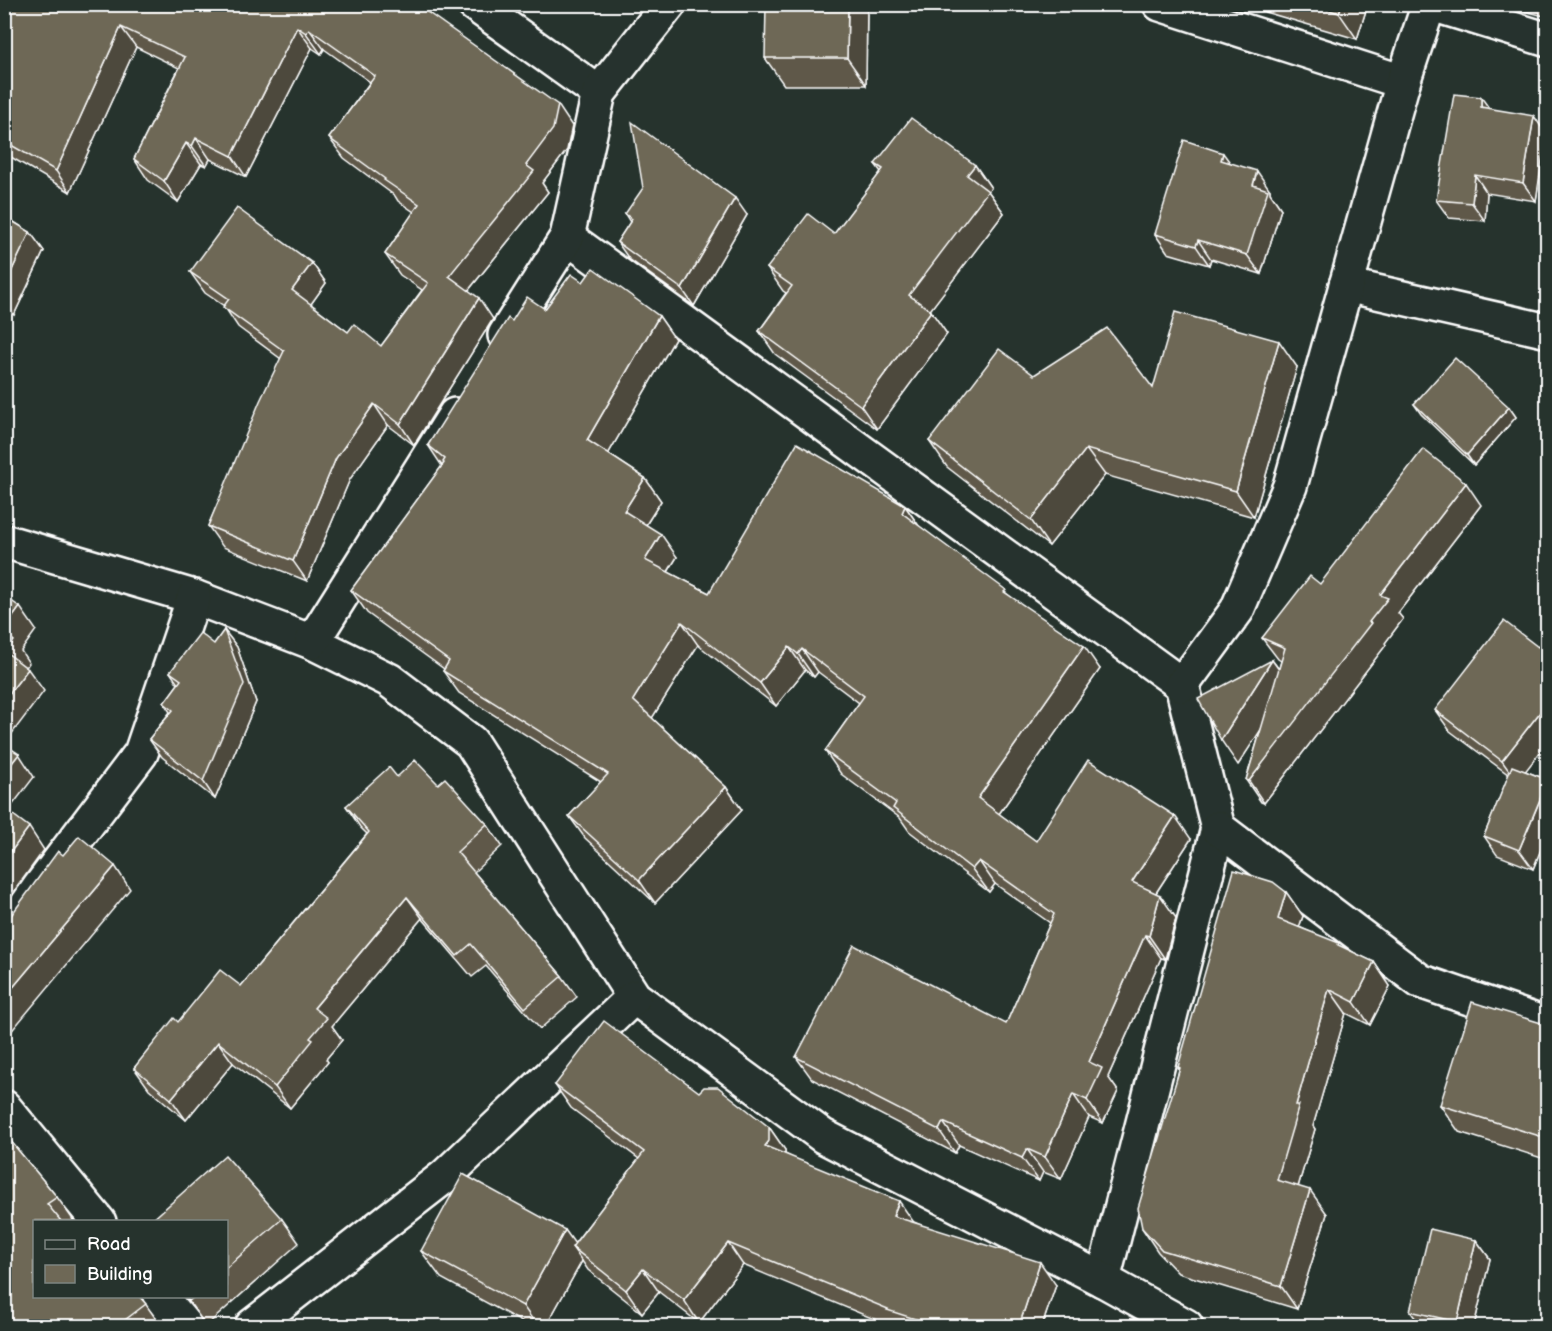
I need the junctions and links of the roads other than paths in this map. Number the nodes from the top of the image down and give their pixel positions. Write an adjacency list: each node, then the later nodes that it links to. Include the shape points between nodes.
1 (474, 4): 7 (street)
2 (669, 4): 7 (street)
3 (1160, 4): 6 (street)
4 (1430, 4): 5 (street); 6 (street)
5 (1548, 40)
6 (1402, 82): 9 (street)
7 (599, 93): 8 (street)
8 (567, 237): 11 (street); 16 (street)
9 (1346, 285): 10 (street); 16 (street, via 1290,486 1237,610)
10 (1548, 331)
11 (490, 359)
12 (471, 389): 15 (street)
13 (4, 541): 14 (street)
14 (194, 597): 15 (street); 18 (street, via 141,753)
15 (312, 642): 19 (street, via 389,680 471,742)
16 (1182, 685): 17 (street)
17 (1218, 828): 20 (street, via 1420,981); 23 (street)
18 (4, 938)
19 (634, 997): 23 (street, via 823,1136); 26 (street, via 445,1176)
20 (1548, 1024)
21 (4, 1107): 22 (street)
22 (98, 1220)
23 (1103, 1280): 27 (street)
24 (162, 1298): 25 (street)
25 (185, 1326)
26 (252, 1326)
27 (1184, 1326)

